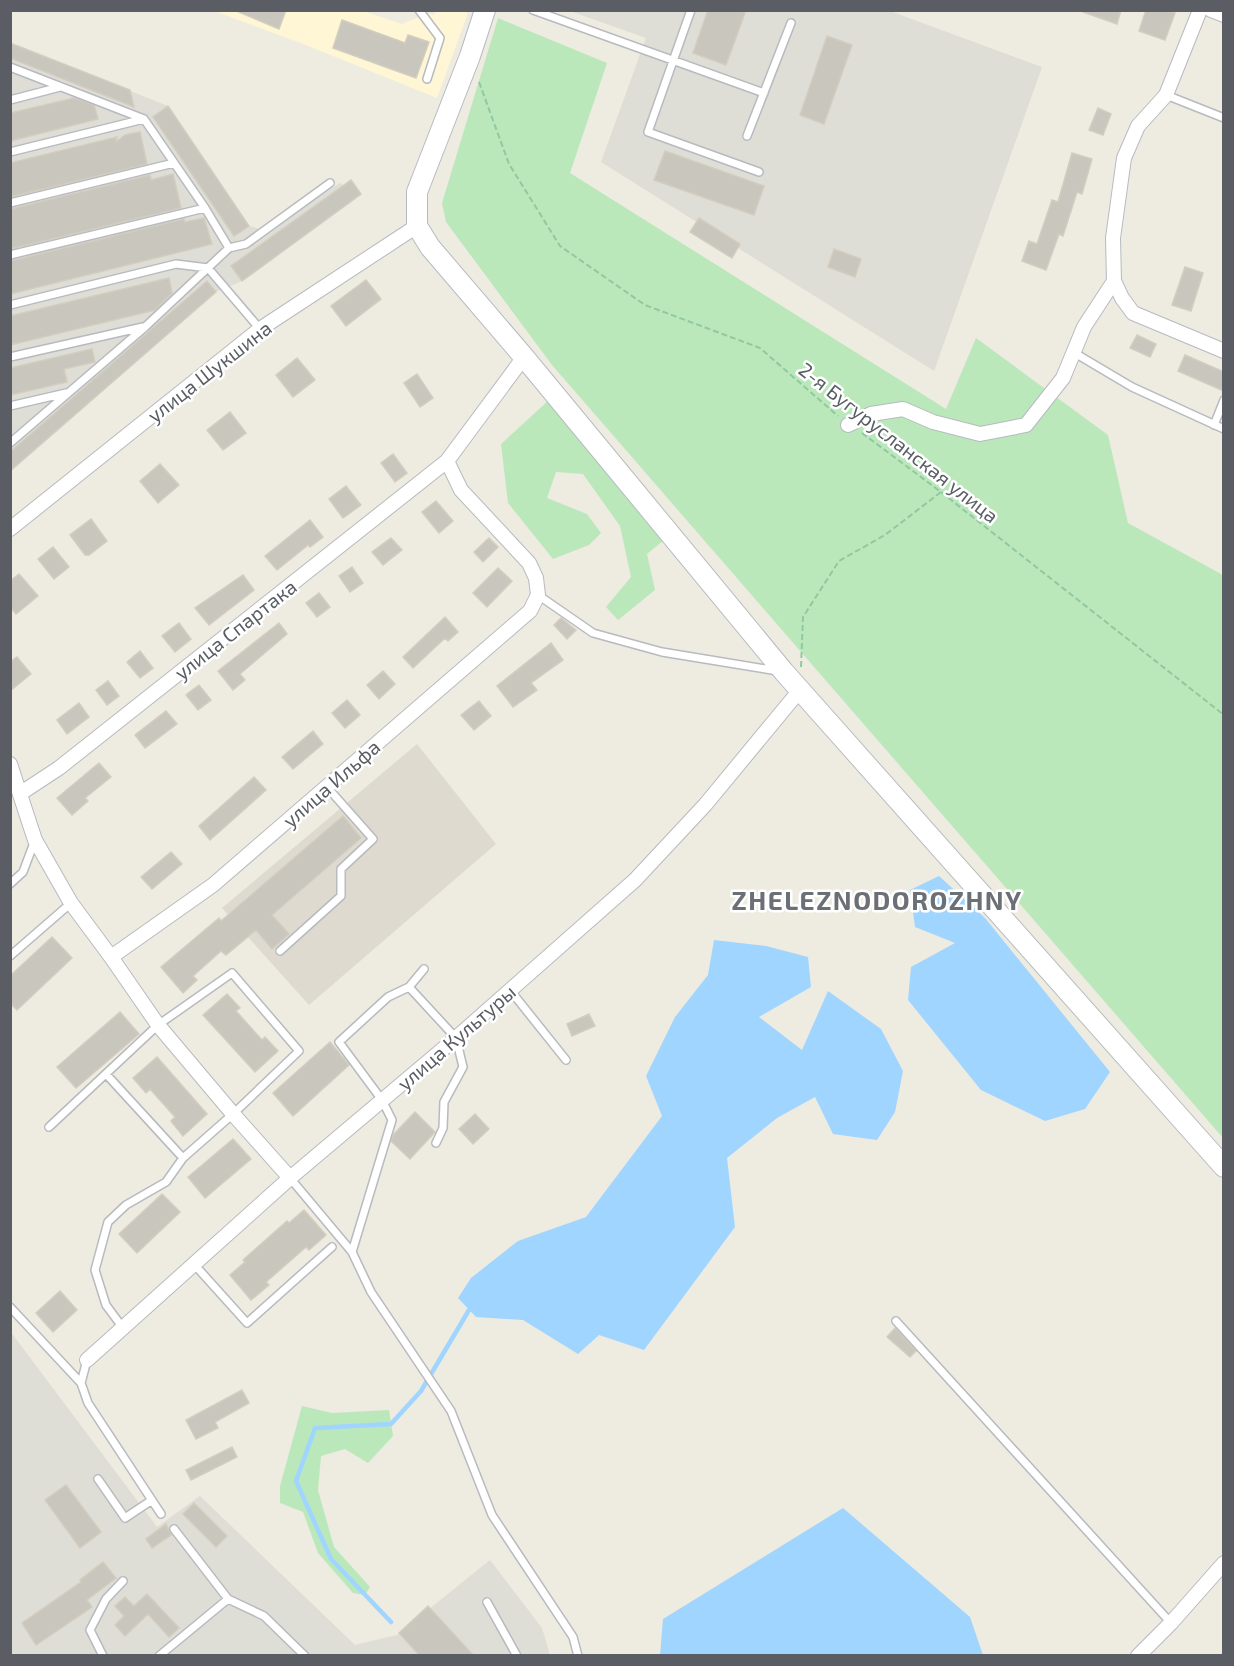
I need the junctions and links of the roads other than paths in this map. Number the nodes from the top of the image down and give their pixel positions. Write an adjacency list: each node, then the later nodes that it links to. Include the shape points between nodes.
1 (419, 10): 11 (lane, via 440,38)
2 (485, 10): 25 (street, via 417,192)
3 (533, 10): 9 (lane)
4 (691, 10): 9 (lane)
5 (1200, 10): 14 (street)
6 (1211, 10): 7 (street)
7 (1224, 15)
8 (791, 22): 13 (lane)
9 (672, 61): 13 (lane); 21 (lane, via 648,132)
10 (10, 67): 12 (lane)
11 (427, 79)
12 (60, 87): 15 (lane); 17 (lane)
13 (764, 93): 18 (lane)
14 (1166, 95): 16 (lane); 29 (street, via 1138,126 1124,158 1113,238)
15 (10, 100)
16 (1224, 118)
17 (144, 119): 19 (lane); 20 (lane)
18 (747, 136)
19 (10, 152)
20 (174, 163): 23 (lane); 24 (lane)
21 (759, 171)
22 (330, 183): 26 (lane, via 246,244)
23 (10, 203)
24 (205, 208): 26 (lane); 27 (lane)
25 (417, 226): 32 (street, улица Шукшина); 36 (street, via 430,247)
26 (229, 248): 28 (lane)
27 (10, 255)
28 (208, 268): 30 (lane, via 176,264); 31 (lane); 32 (lane)
29 (1114, 281): 33 (street, via 1133,313); 34 (street)
30 (10, 305)
31 (145, 327): 35 (lane); 37 (lane)
32 (260, 329): 45 (street, улица Шукшина)
33 (1224, 351)
34 (1073, 352): 40 (street, via 1063,378 1026,425 980,434 933,422 903,409 871,414); 41 (lane, via 1132,387)
35 (10, 357)
36 (524, 357): 44 (street, улица Спартака); 47 (street)
37 (68, 393): 39 (lane); 43 (lane)
38 (1224, 400): 41 (lane)
39 (10, 406)
40 (848, 424)
41 (1214, 424): 42 (lane)
42 (1224, 429)
43 (10, 443)
44 (447, 461): 46 (street, via 461,490 530,563); 51 (street, улица Спартака, via 69,760)
45 (10, 529)
46 (538, 595): 47 (lane, via 593,633 662,652); 50 (street, улица Ильфа, via 519,622)
47 (784, 672): 48 (street)
48 (800, 690): 60 (street, улица Культуры, via 705,805 635,880); 70 (street)
49 (12, 772): 51 (street)
50 (327, 787): 55 (lane, via 373,839 341,869 341,896); 57 (street, улица Ильфа, via 213,885)
51 (21, 793): 52 (street)
52 (35, 840): 53 (lane, via 22,872); 54 (street)
53 (10, 884)
54 (71, 903): 56 (lane); 57 (street)
55 (280, 951)
56 (10, 956)
57 (111, 957): 61 (street)
58 (424, 969): 59 (lane)
59 (409, 987): 62 (lane); 65 (lane, via 388,997 339,1042)
60 (510, 990): 62 (street, улица Культуры); 63 (lane)
61 (158, 1025): 64 (lane); 66 (street); 66 (lane, via 232,973 299,1051)
62 (456, 1038): 65 (street, улица Культуры); 68 (lane, via 463,1067 444,1102 442,1128)
63 (566, 1060)
64 (105, 1074): 67 (lane); 69 (lane)
65 (382, 1100): 71 (street, улица Культуры); 73 (lane, via 392,1120)
66 (233, 1114): 69 (lane); 71 (street)
67 (49, 1127)
68 (436, 1143)
69 (183, 1158): 77 (lane, via 166,1182 126,1205 108,1222 95,1270 106,1305)
70 (1224, 1167)
71 (290, 1178): 73 (lane); 74 (street, улица Культуры)
72 (332, 1247): 74 (lane, via 247,1323)
73 (352, 1252): 93 (lane, via 371,1292 451,1411 492,1515 573,1637)
74 (193, 1263): 77 (street, улица Культуры)
75 (10, 1307): 79 (lane)
76 (896, 1321): 88 (lane)
77 (123, 1328): 78 (street, улица Культуры)
78 (87, 1360): 79 (lane)
79 (81, 1383): 81 (lane, via 88,1403)
80 (98, 1479): 81 (lane, via 125,1518)
81 (152, 1500): 82 (lane)
82 (161, 1514)
83 (174, 1529): 86 (lane)
84 (1224, 1563): 88 (street)
85 (123, 1581): 89 (lane, via 106,1599 90,1630)
86 (228, 1599): 90 (lane); 91 (lane, via 264,1616)
87 (487, 1602): 92 (lane)
88 (1171, 1623): 94 (street)
89 (103, 1656)
90 (159, 1656)
91 (305, 1656)
92 (517, 1656)
93 (578, 1656)
94 (1138, 1656)

